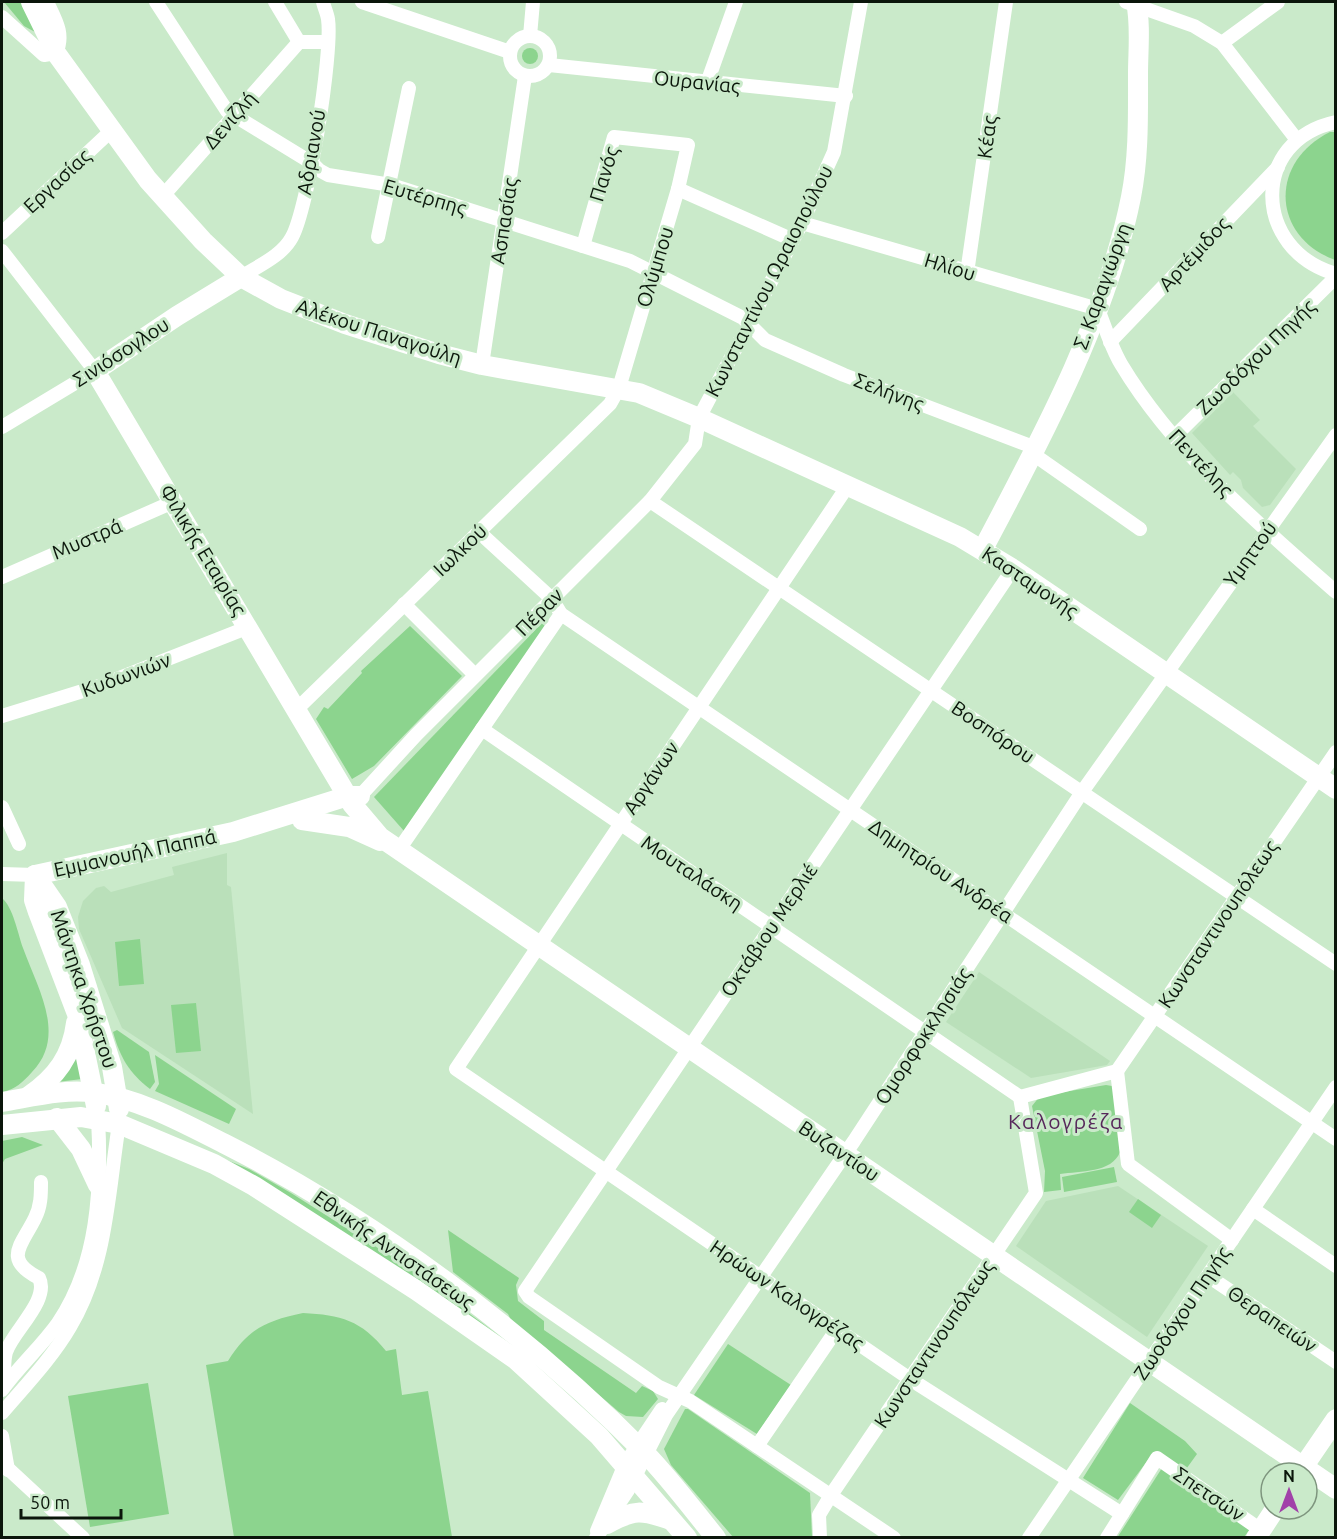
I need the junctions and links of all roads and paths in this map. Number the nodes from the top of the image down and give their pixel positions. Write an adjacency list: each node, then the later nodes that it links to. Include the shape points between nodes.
1 (31, 2): 18 (street, Αλέκου Παναγούλη)
2 (47, 2): 18 (street, via 60,30 60,44)
3 (156, 2): 25 (street, Ευτέρπης, via 222,106)
4 (275, 2): 15 (street)
5 (323, 2): 16 (street, Αδριανού)
6 (362, 2): 19 (street)
7 (533, 2): 14 (street)
8 (736, 2): 22 (street)
9 (861, 2): 24 (street, Κωνσταντίνου Ωραιοπούλου)
10 (1006, 2): 42 (street, Κέας)
11 (1133, 2): 17 (street, via 1194,26); 48 (street, Σ. Καραγιώργη, via 1138,114 1131,195)
12 (1278, 2): 17 (street)
13 (2, 17): 18 (street, via 44,55)
14 (530, 36): 19 (street, via 514,44); 20 (street, via 545,42)
15 (299, 42): 16 (street); 25 (street, Δενιζλή)
16 (328, 42): 30 (street, Αδριανού)
17 (1222, 44): 28 (street)
18 (52, 47): 27 (street, Αλέκου Παναγούλη)
19 (510, 52): 21 (street, via 513,67)
20 (549, 65): 21 (street, via 539,75); 22 (street, Ουρανίας)
21 (525, 76): 35 (street, Ασπασίας)
22 (707, 83): 24 (street, Ουρανίας)
23 (409, 88): 32 (street)
24 (846, 96): 36 (street, Κωνσταντίνου Ωραιοπούλου, via 834,152)
25 (233, 116): 30 (street, Ευτέρπης); 34 (street, Δενιζλή)
26 (1335, 122): 28 (street)
27 (112, 130): 34 (street, Αλέκου Παναγούλη); 37 (street, Εργασίας)
28 (1298, 140): 31 (street, Αρτέμιδος)
29 (688, 145): 33 (street, Ολύμπου); 40 (street, Πανός, via 614,138)
30 (312, 163): 32 (street, Ευτέρπης, via 328,175); 45 (street, Αδριανού, via 291,240)
31 (1278, 167): 44 (street, via 1272,196 1277,226 1301,258); 50 (street, Αρτέμιδος)
32 (391, 185): 35 (street, Ευτέρπης); 38 (street)
33 (678, 189): 39 (street); 43 (street, Ολύμπου)
34 (161, 198): 45 (street, Αλέκου Παναγούλη)
35 (504, 220): 40 (street, Ευτέρπης); 51 (street, Ασπασίας)
36 (802, 223): 39 (street, Κωνσταντίνου Ωραιοπούλου); 42 (street, Ηλίου)
37 (2, 233)
38 (378, 237)
39 (793, 240): 49 (street, Κωνσταντίνου Ωραιοπούλου)
40 (583, 246): 43 (street, Ευτέρπης, via 630,261)
41 (2, 251): 52 (street, Φιλικής Εταιρίας)
42 (967, 273): 48 (street, Ηλίου)
43 (652, 274): 49 (street, Ευτέρπης); 53 (street, Ολύμπου)
44 (1335, 275): 57 (street, Ζωοδόχου Πηγής)
45 (241, 277): 46 (street, Σινιόσογλου); 47 (street, Αλέκου Παναγούλη)
46 (208, 297): 47 (street, via 243,293); 52 (street, Σινιόσογλου)
47 (281, 299): 51 (street, Αλέκου Παναγούλη, via 355,328)
48 (1098, 309): 50 (street, Πεντέλης); 58 (street, Σ. Καραγιώργη)
49 (750, 324): 54 (street, Κωνσταντίνου Ωραιοπούλου); 58 (street, Σελήνης, via 765,340)
50 (1110, 342): 57 (street, Πεντέλης, via 1141,395)
51 (482, 365): 53 (street, Αλέκου Παναγούλη)
52 (95, 371): 55 (street, Σινιόσογλου); 61 (street, Φιλικής Εταιρίας)
53 (619, 387): 54 (street, Αλέκου Παναγούλη); 64 (street, Ιωλκού, via 610,404)
54 (699, 418): 59 (street, Κασταμονής); 60 (street, Πέραν, via 695,444)
55 (2, 427)
56 (1335, 435): 63 (street, Υμηττού)
57 (1175, 436): 63 (street, Πεντέλης)
58 (1034, 451): 62 (street, Σελήνης); 65 (street, Σ. Καραγιώργη)
59 (847, 487): 65 (street, Κασταμονής); 68 (street, Αργάνων)
60 (650, 501): 68 (street, Βοσπόρου); 70 (street, Πέραν)
61 (173, 502): 67 (street, Μυστρά); 73 (street, Φιλικής Εταιρίας)
62 (1140, 529)
63 (1266, 531): 69 (street, Πεντέλης); 74 (street, Υμηττού)
64 (479, 532): 70 (street, Δημητρίου Ανδρέα); 71 (street, Ιωλκού)
65 (983, 549): 66 (street, Κασταμονής)
66 (1013, 569): 74 (street, Κασταμονής); 76 (street, Οκτάβιου Μερλιέ)
67 (2, 577)
68 (779, 588): 76 (street, Βοσπόρου); 77 (street, Αργάνων)
69 (1335, 592)
70 (552, 599): 72 (street, Δημητρίου Ανδρέα); 75 (street, Πέραν)
71 (404, 604): 75 (street); 78 (street, Ιωλκού)
72 (561, 614): 77 (street, Δημητρίου Ανδρέα); 80 (street, Πέραν)
73 (249, 627): 78 (street, Φιλικής Εταιρίας); 79 (street, Κυδωνιών, via 99,686)
74 (1165, 674): 82 (street, Κασταμονής); 84 (street, Ομορφοκκλησιάς)
75 (475, 675): 85 (street, Πέραν)
76 (931, 691): 84 (street, Βοσπόρου); 87 (street, Οκτάβιου Μερλιέ)
77 (699, 708): 87 (street, Δημητρίου Ανδρέα); 90 (street, Αργάνων)
78 (297, 709): 85 (street, Φιλικής Εταιρίας)
79 (2, 716)
80 (482, 729): 90 (street, Μουταλάσκη); 92 (street, Πέραν)
81 (1335, 752): 82 (street, Κωνσταντινουπόλεως)
82 (1317, 777): 83 (street, Κασταμονής); 95 (street, Κωνσταντινουπόλεως)
83 (1335, 789)
84 (1082, 792): 95 (street, Βοσπόρου); 96 (street, Ομορφοκκλησιάς)
85 (353, 799): 88 (street, Εμμανουήλ Παππά, via 340,812); 89 (street, Εμμανουήλ Παππά); 92 (street, Φιλικής Εταιρίας)
86 (2, 807): 91 (street)
87 (849, 810): 96 (street, Δημητρίου Ανδρέα); 97 (street, Οκτάβιου Μερλιέ)
88 (302, 820): 89 (street, Εμμανουήλ Παππά); 92 (street, via 349,827)
89 (268, 823): 94 (street, Εμμανουήλ Παππά)
90 (621, 824): 97 (street, Μουταλάσκη); 98 (street, Αργάνων)
91 (19, 844)
92 (392, 848): 98 (street, Βυζαντίου)
93 (2, 874): 94 (street, Εμμανουήλ Παππά)
94 (35, 875): 100 (street, Μάντηκα Χρήστου, via 34,900); 109 (street, Μάντηκα Χρήστου, via 57,907 80,965)
95 (1237, 898): 99 (street, Βοσπόρου); 101 (street, Κωνσταντινουπόλεως)
96 (1003, 914): 101 (street, Δημητρίου Ανδρέα); 102 (street, Ομορφοκκλησιάς)
97 (771, 927): 102 (street, Μουταλάσκη); 103 (street, Οκτάβιου Μερλιέ)
98 (538, 947): 103 (street, Βυζαντίου); 104 (street, Αργάνων)
99 (1335, 964)
100 (77, 1014): 107 (street, Μάντηκα Χρήστου); 108 (street, via 64,1063 47,1084)
101 (1155, 1017): 105 (street, Κωνσταντινουπόλεως); 114 (street, Δημητρίου Ανδρέα)
102 (925, 1033): 110 (street, Μουταλάσκη); 118 (street, Ομορφοκκλησιάς)
103 (688, 1049): 118 (street, Βυζαντίου); 119 (street, Οκτάβιου Μερλιέ)
104 (456, 1069): 119 (street, Ηρώων Καλογρέζας)
105 (1118, 1071): 110 (street); 123 (street, via 1128,1164)
106 (1335, 1087): 114 (street, Ζωοδόχου Πηγής)
107 (95, 1093): 108 (street, Εθνικής Αντιστάσεως); 109 (street, Εθνικής Αντιστάσεως); 113 (street, Μάντηκα Χρήστου)
108 (26, 1098): 111 (street, Εθνικής Αντιστάσεως)
109 (118, 1098): 115 (street, Μάντηκα Χρήστου); 138 (street, Εθνικής Αντιστάσεως, via 252,1158 360,1224 449,1285 546,1361)
110 (1020, 1098): 124 (street, Κωνσταντινουπόλεως, via 1036,1193)
111 (2, 1102)
112 (57, 1118): 113 (street, Εθνικής Αντιστάσεως); 116 (street, Εθνικής Αντιστάσεως); 121 (street, via 76,1140)
113 (98, 1119): 115 (street, Εθνικής Αντιστάσεως); 121 (street, Μάντηκα Χρήστου)
114 (1311, 1123): 117 (street, Δημητρίου Ανδρέα); 122 (street, Ζωοδόχου Πηγής)
115 (118, 1124): 134 (street, Μάντηκα Χρήστου, via 107,1222 86,1295 55,1350); 142 (street, Εθνικής Αντιστάσεως, via 214,1164 254,1186 416,1290 515,1359)
116 (2, 1125)
117 (1335, 1139)
118 (844, 1155): 124 (street, Βυζαντίου); 126 (street, Ομορφοκκλησιάς)
119 (607, 1173): 126 (street, Ηρώων Καλογρέζας); 133 (street, Οκτάβιου Μερλιέ, via 525,1291 650,1381)
120 (41, 1182): 132 (street, via 39,1208 17,1248 18,1259 27,1272 39,1278 41,1292 6,1354)
121 (98, 1185): 132 (street, Μάντηκα Χρήστου, via 95,1221 82,1278 72,1300 42,1343)
122 (1253, 1209): 123 (street, Ζωοδόχου Πηγής); 125 (street)
123 (1232, 1240): 127 (street, Ζωοδόχου Πηγής)
124 (993, 1256): 129 (street, Βυζαντίου); 131 (street, Κωνσταντινουπόλεως)
125 (1335, 1266)
126 (760, 1276): 128 (street, Ηρώων Καλογρέζας); 133 (street, Ομορφοκκλησιάς)
127 (1208, 1276): 129 (street, Ζωοδόχου Πηγής); 130 (street, Θεραπειών)
128 (837, 1329): 131 (street, Ηρώων Καλογρέζας); 137 (street)
129 (1149, 1362): 139 (street, Βυζαντίου); 144 (street, Ζωοδόχου Πηγής)
130 (1335, 1362)
131 (910, 1379): 144 (street, Ηρώων Καλογρέζας); 146 (street, Κωνσταντινουπόλεως)
132 (3, 1387)
133 (678, 1396): 137 (street); 138 (street, Ομορφοκκλησιάς, via 662,1409)
134 (2, 1415)
135 (1335, 1419): 140 (street)
136 (2, 1436): 141 (street)
137 (757, 1446): 146 (street)
138 (642, 1450): 142 (street, Ομορφοκκλησιάς); 154 (street, Εθνικής Αντιστάσεως)
139 (1288, 1461)
140 (1307, 1461)
141 (4, 1470): 152 (street)
142 (630, 1470): 148 (street, Εθνικής Αντιστάσεως); 150 (street, Ομορφοκκλησιάς, via 604,1508)
143 (1319, 1480): 145 (street, Βυζαντίου)
144 (1068, 1481): 147 (street, Ηρώων Καλογρέζας); 157 (street, Ζωοδόχου Πηγής)
145 (1335, 1489)
146 (831, 1495): 155 (street, Κωνσταντινουπόλεως, via 819,1515); 156 (street)
147 (1122, 1514): 151 (street, Σπετσών, via 1158,1458); 158 (street)
148 (674, 1521): 150 (street, via 637,1511 625,1514); 153 (street, Εθνικής Αντιστάσεως)
149 (1267, 1521): 151 (street)
150 (599, 1533)
151 (1258, 1534)
152 (83, 1538)
153 (687, 1538)
154 (716, 1538)
155 (820, 1538)
156 (894, 1538)
157 (1029, 1538)
158 (1107, 1538)

